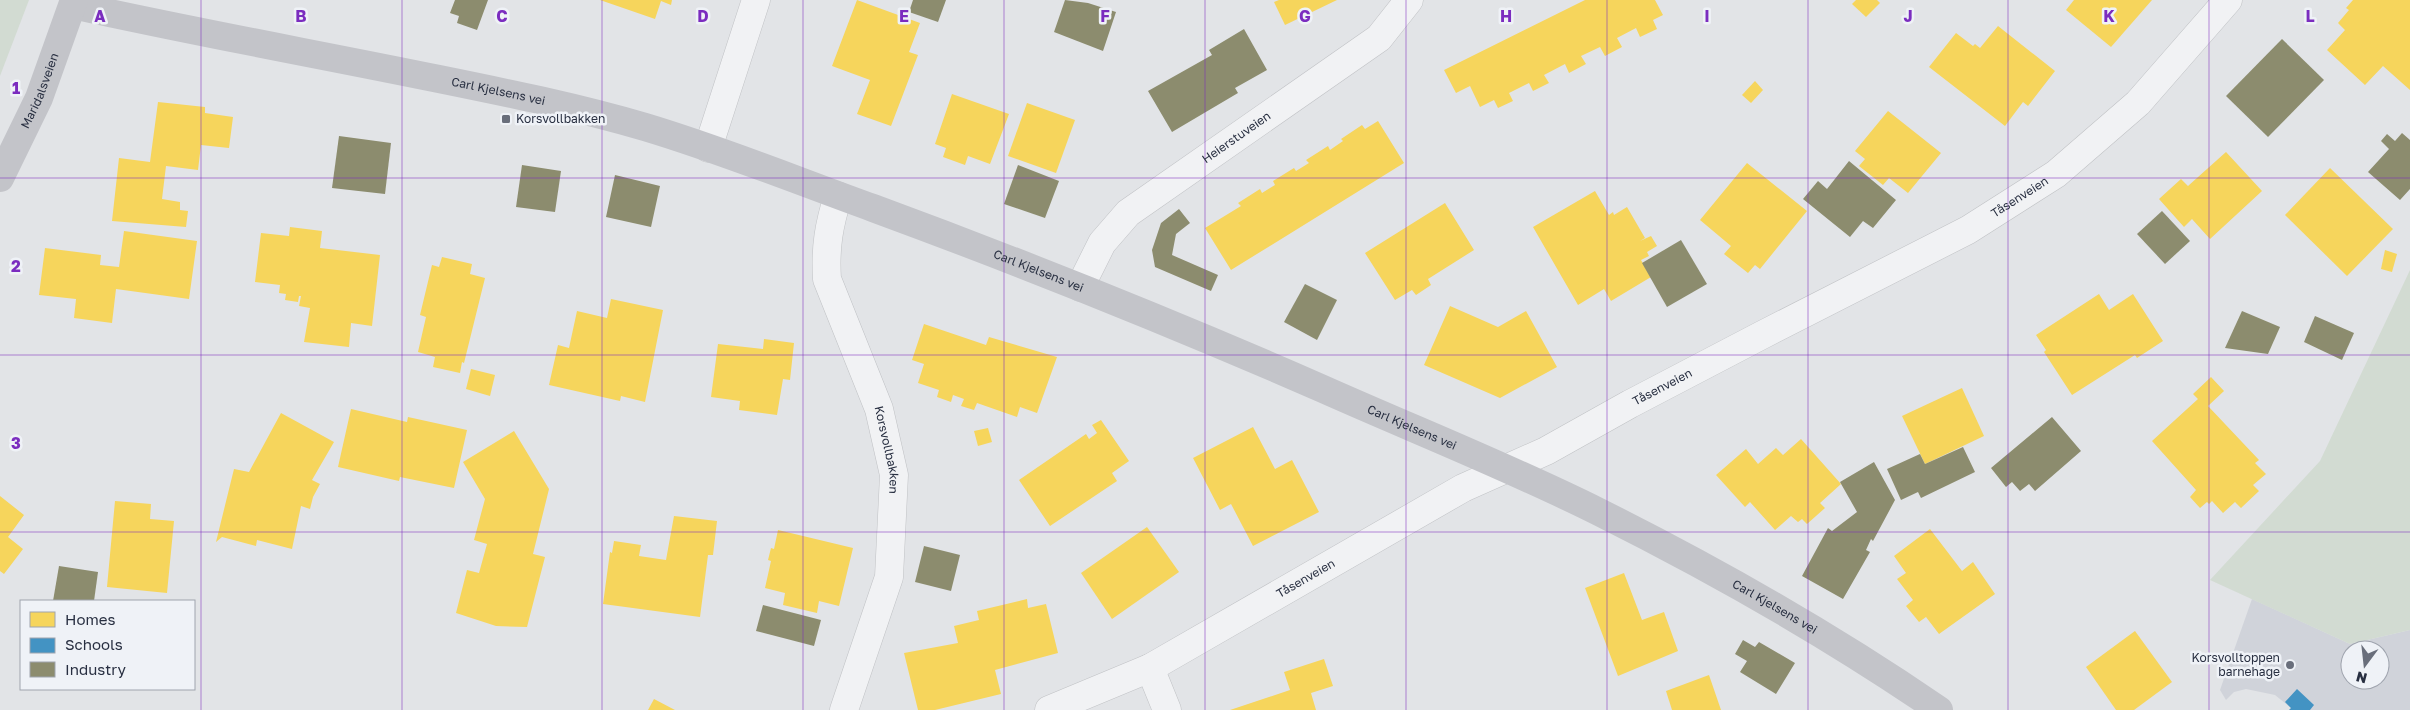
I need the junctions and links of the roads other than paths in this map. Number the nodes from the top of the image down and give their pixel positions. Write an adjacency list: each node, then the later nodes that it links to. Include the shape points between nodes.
1 (756, 0): 5 (street)
2 (1409, 0): 8 (street, Heierstuveien, via 1379,38 1128,213 1102,242)
3 (2228, 0): 9 (street, Tåsenveien, via 2138,103 2056,174 1968,230 1762,334)
4 (73, 2): 5 (main road, Carl Kjelsens vei, via 174,28 513,94 644,127); 6 (main road, Maridalsveien, via 39,98)
5 (708, 148): 7 (main road, Carl Kjelsens vei)
6 (0, 178)
7 (838, 196): 8 (main road, Carl Kjelsens vei); 11 (street, Korsvollbakken, via 828,227 827,279 879,409 894,475 889,577)
8 (1080, 287): 9 (main road, Carl Kjelsens vei)
9 (1508, 469): 10 (street, Tåsenveien, via 1463,488); 14 (main road, Carl Kjelsens vei, via 1600,512 1764,600)
10 (1150, 668): 12 (street, Tåsenveien); 13 (street)
11 (844, 710)
12 (1049, 710)
13 (1167, 710)
14 (1940, 710)

